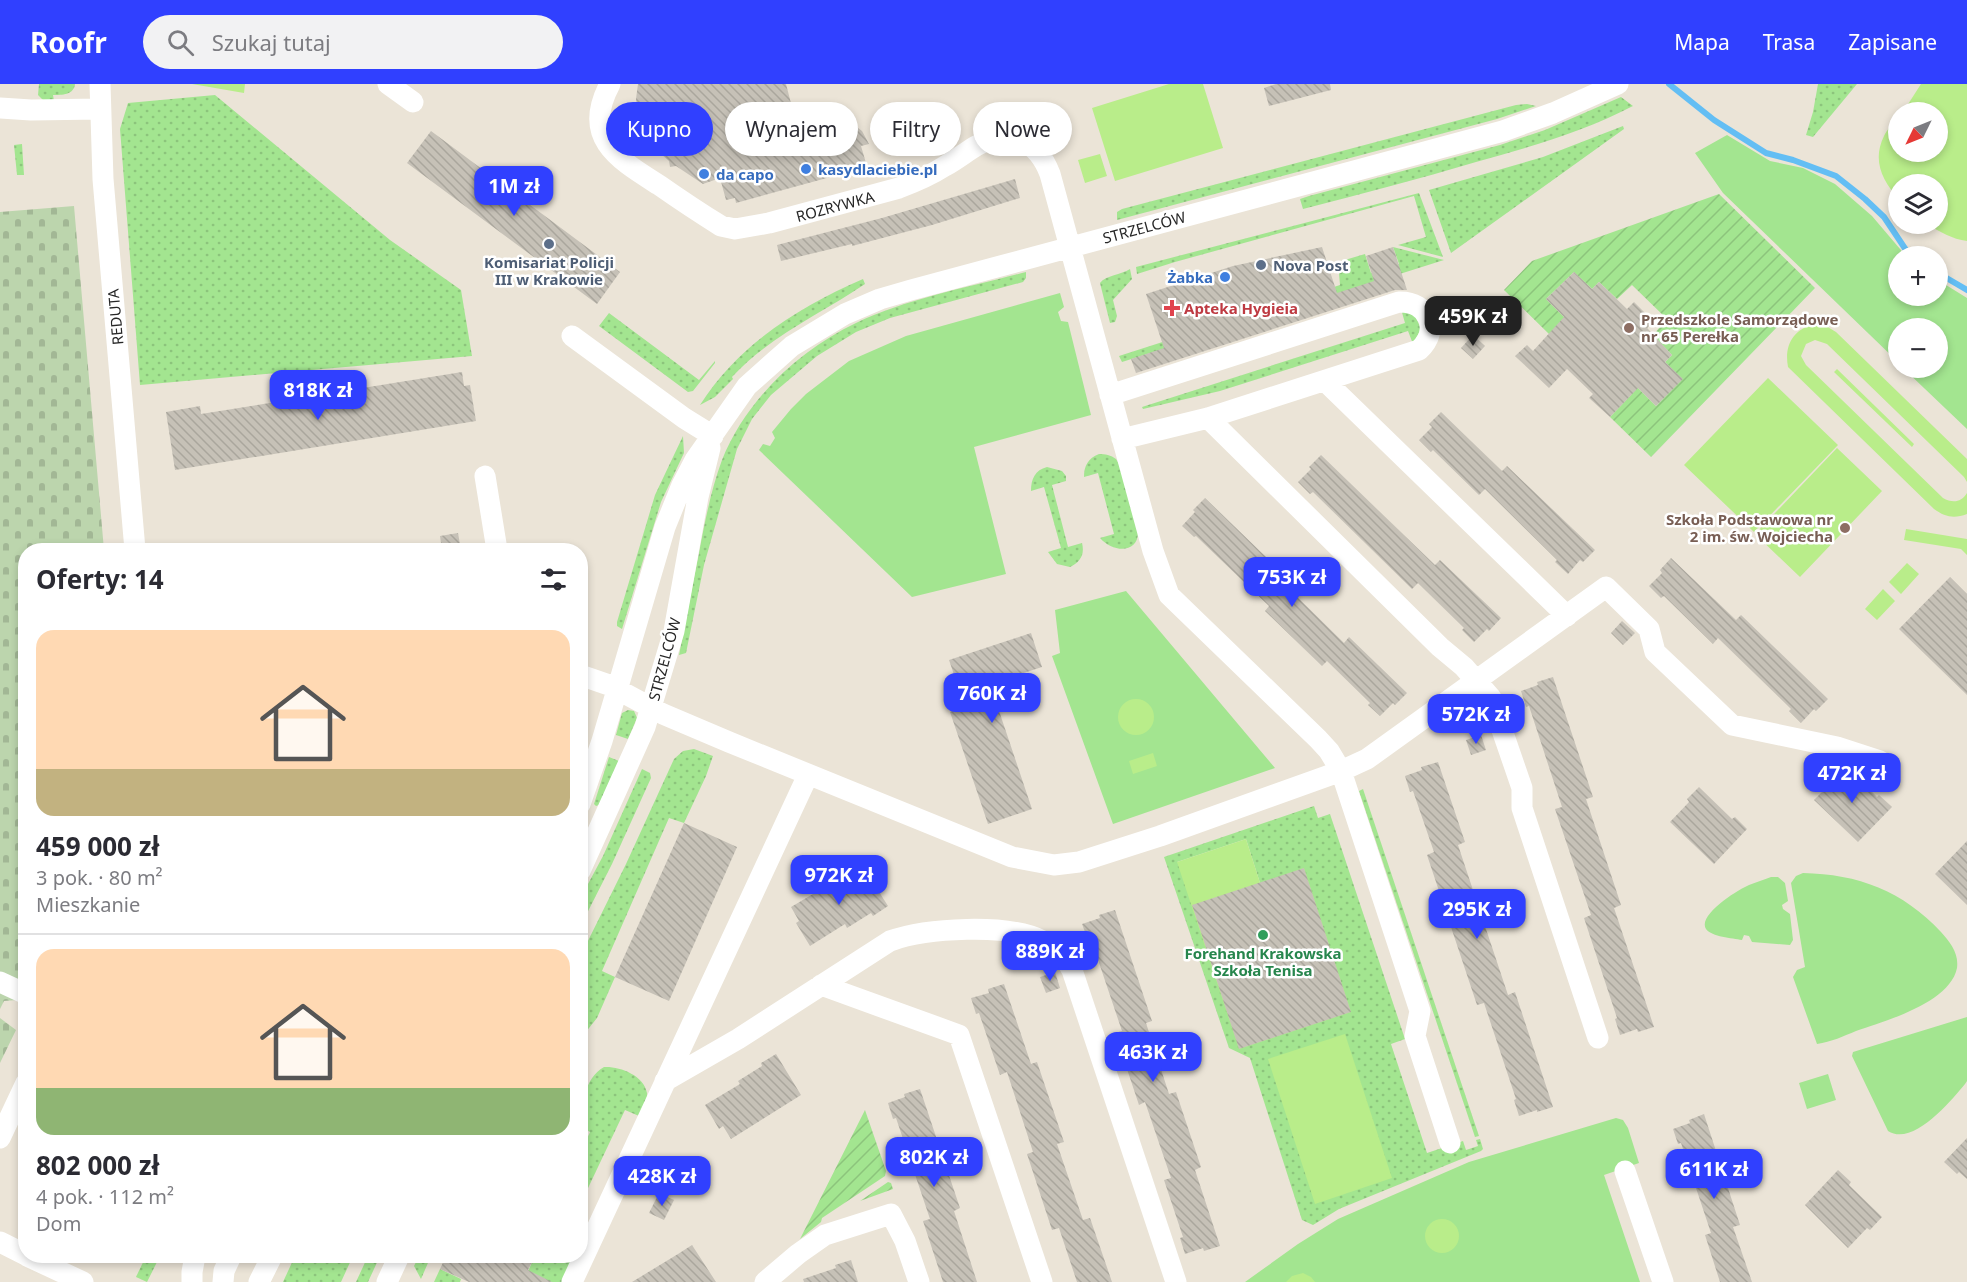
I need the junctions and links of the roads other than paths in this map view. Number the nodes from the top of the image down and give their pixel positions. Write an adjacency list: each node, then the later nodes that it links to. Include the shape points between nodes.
1 (100, 84): 7 (street, REDUTA)
2 (388, 84): 5 (street)
3 (610, 84): 8 (street, ROZRYWKA, via 600,111 605,142 621,161 721,226 735,229 770,223 884,193 918,181 978,145 1012,139 1031,145 1042,155)
4 (1614, 86): 8 (street, STRZELCÓW, via 1503,131)
5 (413, 102)
6 (0, 108): 7 (street)
7 (100, 109): 16 (street, REDUTA)
8 (1069, 247): 11 (street, ROZRYWKA); 13 (street, STRZELCÓW, via 880,299 822,326 763,370 735,401)
9 (572, 336): 13 (street)
10 (1325, 381): 11 (street, via 1419,350 1431,333 1420,307 1409,301 1399,302); 12 (street); 18 (street)
11 (1110, 395): 14 (street, ROZRYWKA)
12 (1208, 418): 14 (street); 20 (street)
13 (712, 436): 21 (street, STRZELCÓW, via 682,485 665,527); 22 (street, STRZELCÓW, via 674,631)
14 (1122, 438): 24 (street, ROZRYWKA, via 1169,595 1318,739)
15 (485, 476): 17 (street)
16 (134, 543)
17 (496, 543)
18 (1567, 616): 20 (street); 23 (street, via 1606,587 1649,629 1655,652 1732,725 1837,747)
19 (588, 678): 21 (street)
20 (1476, 681): 24 (street, via 1367,759); 31 (street, via 1491,698 1500,720 1522,788 1522,808)
21 (617, 690): 22 (street); 26 (street, STRZELCÓW)
22 (651, 708): 25 (street); 27 (street, STRZELCÓW)
23 (1880, 761)
24 (1341, 771): 25 (street, via 1160,836 1065,864 1039,864 1012,857); 36 (street, ROZRYWKA, via 1420,1011 1415,1036)
25 (808, 775): 32 (street)
26 (588, 782)
27 (588, 854)
28 (0, 982): 30 (street)
29 (821, 985): 32 (street); 55 (street, via 959,1035); 56 (street, via 872,951 906,935 990,930 1042,940 1061,953 1072,970)
30 (18, 990)
31 (1598, 1038)
32 (665, 1081): 39 (street)
33 (18, 1096): 34 (street)
34 (5, 1116): 35 (street)
35 (0, 1138)
36 (1450, 1143)
37 (1624, 1171): 57 (street)
38 (0, 1242): 40 (street)
39 (588, 1247)
40 (18, 1251)
41 (43, 1263): 48 (street)
42 (194, 1263): 49 (street)
43 (228, 1263): 50 (street)
44 (269, 1263): 51 (street)
45 (396, 1263): 52 (street)
46 (581, 1263): 53 (street)
47 (773, 1280): 54 (street, via 798,1254 825,1235 891,1214)
48 (83, 1282)
49 (192, 1282)
50 (223, 1282)
51 (260, 1282)
52 (387, 1282)
53 (572, 1282)
54 (919, 1282)
55 (1042, 1282)
56 (1176, 1282)
57 (1663, 1282)

